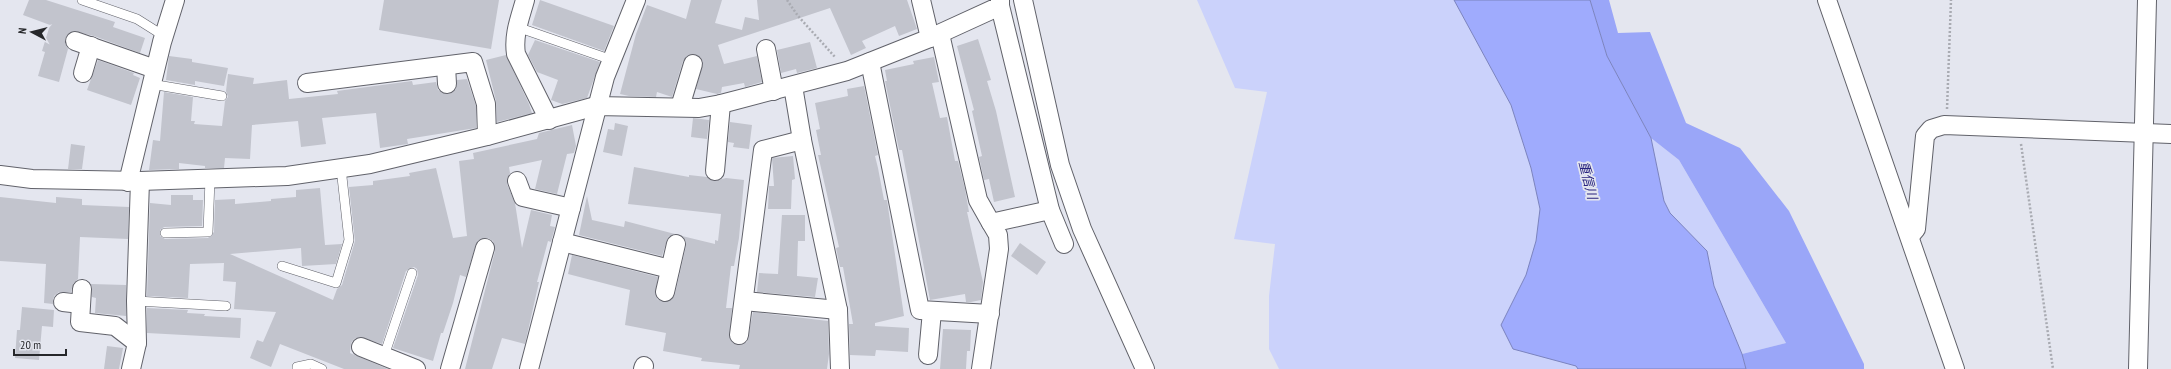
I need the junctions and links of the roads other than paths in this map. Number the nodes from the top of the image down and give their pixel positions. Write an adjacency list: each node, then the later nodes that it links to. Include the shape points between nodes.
1 (82, 0): 11 (lane, via 137,19)
2 (175, 0): 11 (street)
3 (525, 0): 10 (street)
4 (636, 0): 14 (street)
5 (921, 0): 12 (street)
6 (1023, 0): 72 (street, via 1060,165 1082,229)
7 (1827, 0): 43 (street)
8 (2147, 0): 29 (street)
9 (1000, 3): 12 (street); 40 (street)
10 (517, 27): 14 (lane); 28 (street, via 514,42 516,54)
11 (164, 36): 19 (street)
12 (935, 36): 15 (street); 41 (street, via 978,200)
13 (766, 49): 23 (street)
14 (612, 60): 26 (street)
15 (870, 62): 22 (street); 57 (street, via 920,310)
16 (693, 64): 27 (street)
17 (446, 66): 20 (street); 21 (street); 31 (street, via 473,62 486,104)
18 (83, 73): 19 (street, via 83,44)
19 (153, 77): 24 (lane); 38 (street)
20 (307, 83)
21 (447, 84)
22 (793, 86): 23 (street); 32 (street)
23 (774, 91): 25 (street)
24 (222, 96)
25 (721, 104): 27 (street, via 699,108); 34 (street)
26 (596, 106): 27 (street); 28 (street); 39 (street)
27 (680, 107)
28 (549, 120): 31 (street)
29 (2143, 133): 30 (street); 43 (street, via 1947,125 1931,129 1925,136 1916,229); 74 (street)
30 (2171, 134)
31 (487, 136): 33 (street, via 370,164)
32 (802, 140): 53 (street, via 763,150); 56 (street)
33 (341, 168): 36 (street, via 287,176); 48 (lane, via 348,240 336,283)
34 (715, 171)
35 (0, 175): 38 (street, via 32,179)
36 (210, 179): 38 (street); 42 (lane, via 208,232)
37 (517, 181): 39 (street, via 523,198)
38 (134, 182): 52 (street)
39 (571, 208): 44 (street)
40 (1050, 210): 41 (street); 46 (street)
41 (991, 223): 58 (street, via 998,235 999,250)
42 (165, 233)
43 (1910, 236): 73 (street)
44 (562, 242): 49 (street); 64 (street)
45 (676, 244): 49 (street)
46 (1064, 244)
47 (485, 248): 69 (street)
48 (282, 266)
49 (670, 268): 51 (street)
50 (412, 273): 63 (lane)
51 (665, 292)
52 (136, 301): 55 (lane); 60 (street)
53 (744, 301): 56 (street); 59 (street)
54 (63, 302): 60 (street, via 82,296 80,322 115,326)
55 (226, 306)
56 (838, 310): 70 (street)
57 (932, 310): 58 (street); 62 (street)
58 (990, 314): 71 (street)
59 (739, 335)
60 (137, 343): 65 (street)
61 (362, 347): 63 (street)
62 (928, 355)
63 (384, 356): 68 (street)
64 (534, 368)
65 (131, 369)
66 (296, 369): 67 (lane, via 311,364)
67 (322, 369)
68 (416, 369)
69 (450, 369)
70 (840, 369)
71 (981, 369)
72 (1145, 369)
73 (1955, 369)
74 (2138, 369)

